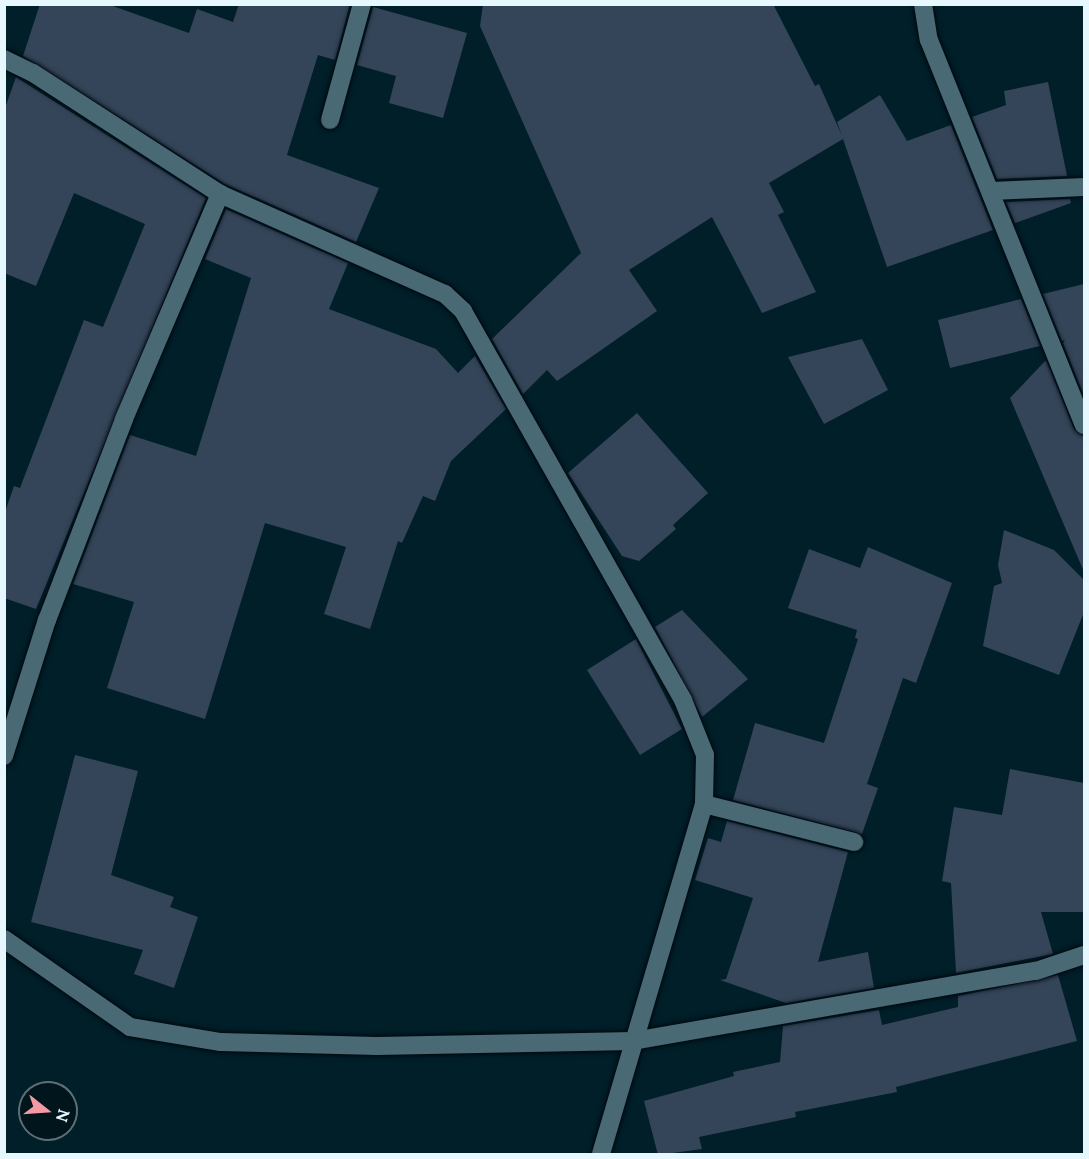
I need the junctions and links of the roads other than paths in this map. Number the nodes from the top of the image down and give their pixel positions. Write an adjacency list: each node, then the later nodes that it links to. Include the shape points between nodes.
1 (362, 4): 4 (street)
2 (924, 4): 6 (street, via 928,40)
3 (4, 59): 7 (street, via 33,73)
4 (330, 120)
5 (1084, 187): 6 (street)
6 (990, 191): 8 (street)
7 (220, 194): 9 (street, via 120,430 47,620); 10 (street, via 445,294 463,311 683,700 705,755)
8 (1084, 425)
9 (4, 756)
10 (704, 804): 11 (street); 14 (street)
11 (854, 842)
12 (4, 939): 14 (street, via 130,1027 221,1042 377,1046)
13 (1084, 955): 14 (street, via 1036,970)
14 (633, 1041): 15 (street)
15 (601, 1155)

